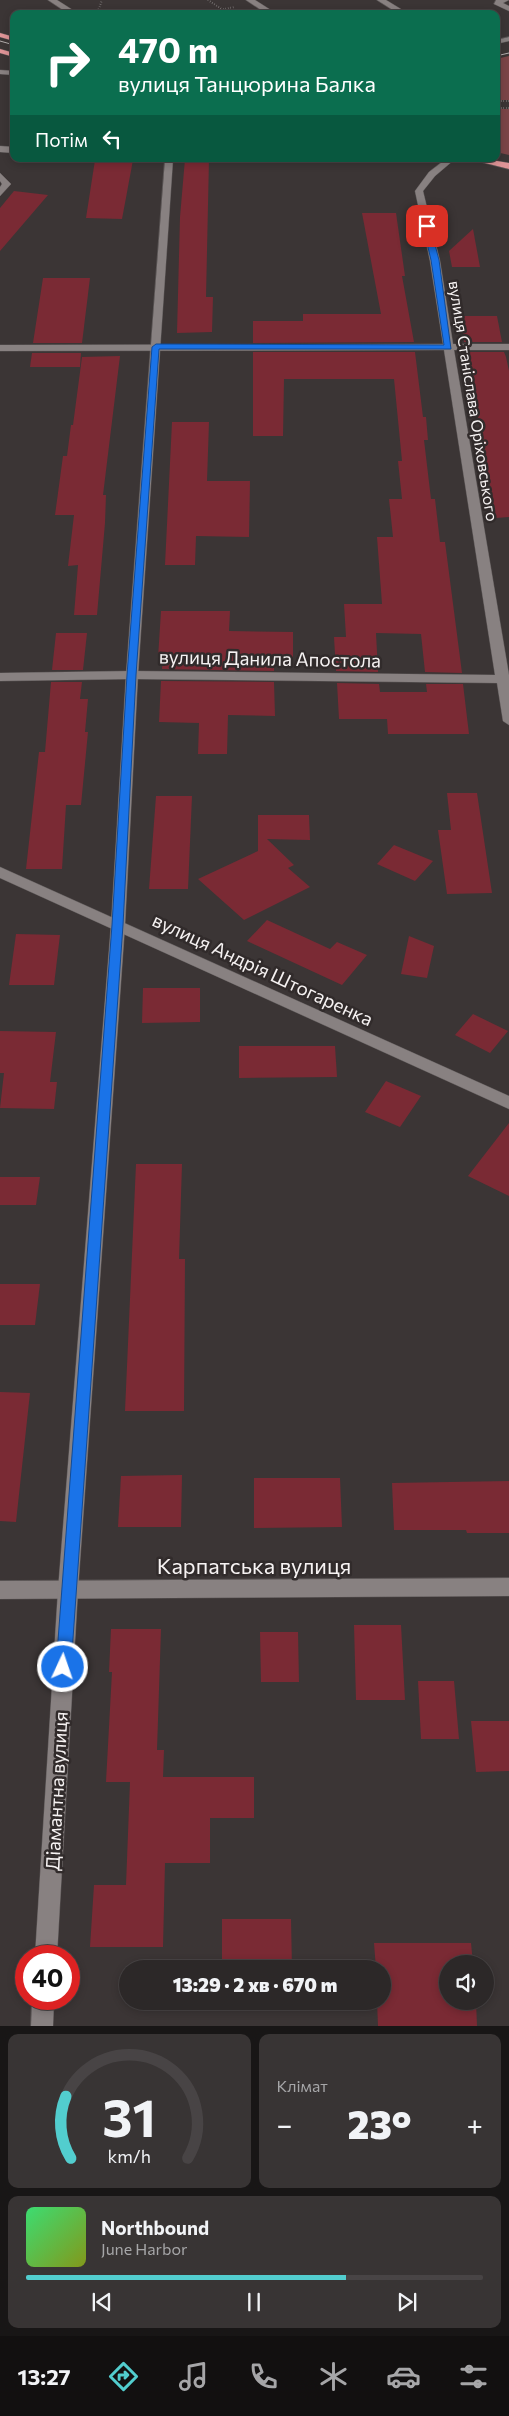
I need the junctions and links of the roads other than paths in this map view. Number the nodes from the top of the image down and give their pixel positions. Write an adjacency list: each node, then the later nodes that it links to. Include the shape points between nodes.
1 (52, 0): 6 (street)
2 (381, 0): 8 (street)
3 (506, 0): 5 (street, via 497,2)
4 (253, 2): 7 (street)
5 (509, 9)
6 (68, 10)
7 (266, 10)
8 (398, 10)
9 (169, 162): 15 (street, Діамантна вулиця)
10 (447, 162): 18 (street, вулиця Станіслава Оріховського, via 432,174 419,191 435,260)
11 (488, 162): 12 (highway)
12 (509, 166)
13 (0, 176): 14 (street, via 7,184)
14 (0, 193)
15 (156, 347): 17 (street); 18 (street); 19 (street, Діамантна вулиця)
16 (509, 347): 18 (street)
17 (0, 348)
18 (448, 348): 21 (street, вулиця Станіслава Оріховського)
19 (132, 675): 20 (street, вулиця Данила Апостола); 21 (street, вулиця Данила Апостола); 24 (street, Діамантна вулиця)
20 (0, 677)
21 (506, 679): 22 (street, вулиця Станіслава Оріховського)
22 (509, 721)
23 (0, 872): 24 (street, вулиця Андрія Штогаренка)
24 (118, 925): 25 (street, вулиця Андрія Штогаренка); 28 (street, Діамантна вулиця)
25 (509, 1103)
26 (509, 1587): 28 (street, Карпатська вулиця)
27 (0, 1590): 28 (street, Карпатська вулиця)
28 (68, 1590): 29 (street, Діамантна вулиця)
29 (47, 1945)
30 (43, 2010): 31 (street)
31 (42, 2026)

